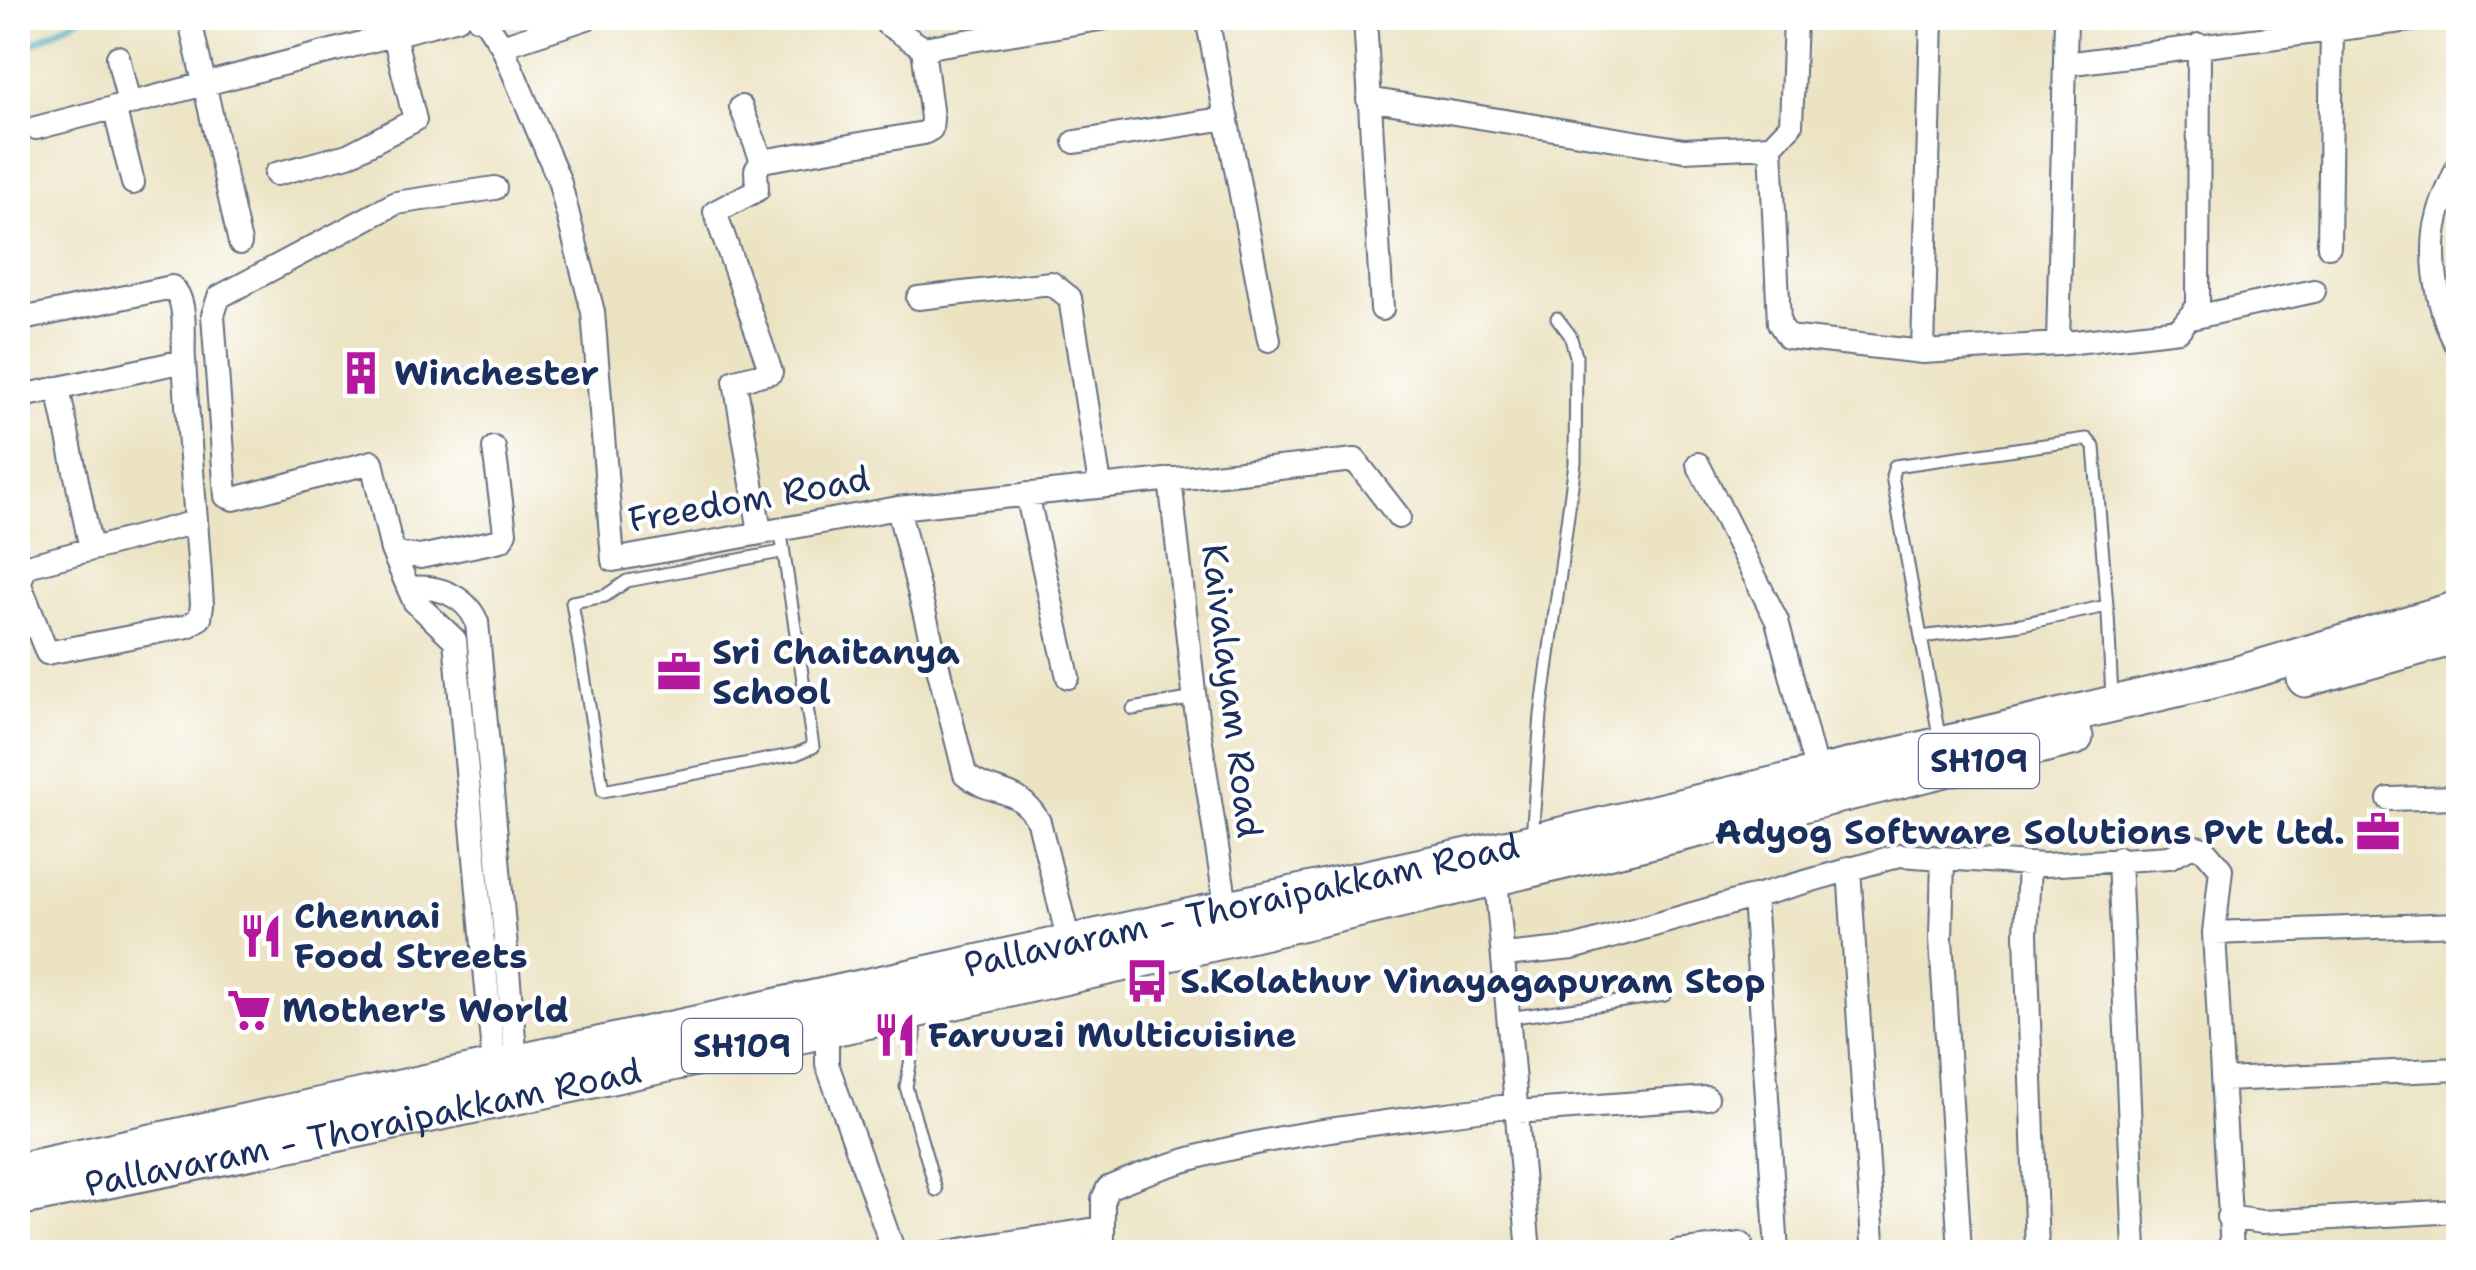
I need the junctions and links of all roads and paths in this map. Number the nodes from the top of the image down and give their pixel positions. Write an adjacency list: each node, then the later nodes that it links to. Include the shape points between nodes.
1 (456, 18): 15 (street)
2 (478, 18): 17 (street)
3 (588, 18): 17 (street)
4 (886, 18): 18 (street)
5 (1106, 18): 12 (street)
6 (1207, 18): 25 (street)
7 (1365, 18): 22 (street)
8 (1795, 18): 28 (street, via 1792,125)
9 (1932, 18): 46 (street)
10 (2066, 18): 20 (street)
11 (2426, 18): 14 (street)
12 (1080, 20): 18 (street)
13 (191, 25): 21 (street)
14 (2332, 28): 16 (street); 36 (street)
15 (394, 34): 21 (street); 31 (street, via 415,120 348,156)
16 (2199, 45): 20 (street); 41 (street, via 2198,306)
17 (502, 46): 58 (street, Freedom Road, via 559,180 593,312 613,560)
18 (923, 48): 29 (street, via 931,129)
19 (118, 56): 23 (street)
20 (2065, 64): 44 (street)
21 (207, 83): 23 (street); 35 (street)
22 (1368, 99): 28 (street, via 1684,150); 39 (street)
23 (122, 106): 26 (street); 32 (street)
24 (741, 107): 29 (street)
25 (1227, 118): 27 (street); 43 (street)
26 (36, 128)
27 (1074, 142)
28 (1772, 146): 46 (street, via 1778,323 1788,336)
29 (762, 161): 58 (street, via 757,190 715,212 771,372 735,382 734,395)
30 (2458, 165): 34 (street)
31 (276, 174)
32 (132, 183)
33 (494, 188): 61 (street, via 396,204 214,305 226,496 372,462)
34 (2448, 217): 45 (street, via 2440,300)
35 (240, 243)
36 (2329, 246)
37 (2314, 291): 41 (street)
38 (918, 298): 53 (street, via 1051,283 1062,288 1070,298)
39 (1382, 309)
40 (1557, 318): 75 (lane, via 1576,356 1575,463 1541,715)
41 (2191, 318): 44 (street, via 2179,330)
42 (18, 320): 47 (street, via 172,287 181,297)
43 (1269, 340)
44 (2058, 344): 46 (street)
45 (2458, 348)
46 (1923, 352)
47 (184, 361): 48 (street); 57 (street)
48 (58, 388): 49 (street); 59 (street)
49 (18, 397)
50 (494, 448): 61 (street, via 501,540 420,557)
51 (1698, 464): 72 (street, via 1764,586)
52 (1170, 479): 53 (street, Freedom Road); 56 (street, Freedom Road, via 1354,460); 68 (street, Kaivalayam Road)
53 (1100, 485): 54 (street, Freedom Road)
54 (1027, 494): 55 (street, Freedom Road); 67 (street)
55 (898, 508): 58 (street, Freedom Road); 85 (street, via 965,774 1017,794 1040,822)
56 (1399, 517)
57 (196, 522): 59 (street); 59 (street, via 200,618 188,626 47,654 18,582 21,573)
58 (770, 530): 60 (lane)
59 (90, 549)
60 (782, 552): 60 (lane, via 813,746 604,791 572,602 606,596 626,581)
61 (396, 553): 62 (street)
62 (412, 588): 92 (street, via 420,612 450,632 458,649); 92 (street, via 428,586 463,601 477,622)
63 (2107, 606): 66 (lane); 66 (lane, via 2094,447 2087,439 1895,466); 69 (lane)
64 (2458, 609): 69 (main road, Pallavaram - Thoraipakkam Road / SH109)
65 (2458, 636): 79 (main road, Pallavaram - Thoraipakkam Road / SH109, via 2245,696)
66 (1921, 637): 71 (lane)
67 (1068, 678)
68 (1194, 698): 70 (lane); 82 (street, Kaivalayam Road)
69 (2112, 704): 71 (main road, Pallavaram - Thoraipakkam Road / SH109)
70 (1133, 709)
71 (1941, 745): 72 (main road, Pallavaram - Thoraipakkam Road / SH109)
72 (1817, 774): 75 (main road, Pallavaram - Thoraipakkam Road / SH109)
73 (2458, 797): 74 (street)
74 (2389, 800)
75 (1532, 842): 79 (main road, Pallavaram - Thoraipakkam Road / SH109)
76 (1943, 858): 78 (street); 80 (street, via 1900,855); 112 (street)
77 (2119, 858): 78 (street); 84 (street, via 2204,849 2221,869); 113 (street)
78 (2030, 864): 105 (street, via 2026,934)
79 (1494, 866): 82 (main road, Pallavaram - Thoraipakkam Road / SH109); 86 (street); 89 (main road, Pallavaram - Thoraipakkam Road / SH109)
80 (1849, 868): 81 (street); 103 (street)
81 (1754, 896): 86 (street, via 1573,948); 111 (street)
82 (1226, 912): 85 (main road, Pallavaram - Thoraipakkam Road / SH109)
83 (2458, 924): 84 (street)
84 (2214, 933): 94 (street)
85 (1070, 946): 88 (main road, Pallavaram - Thoraipakkam Road / SH109)
86 (1504, 955): 90 (street)
87 (1664, 995): 90 (lane)
88 (862, 1005): 89 (main road, Pallavaram - Thoraipakkam Road / SH109); 91 (main road, Pallavaram - Thoraipakkam Road / SH109); 92 (main road, Pallavaram - Thoraipakkam Road / SH109)
89 (911, 1009): 98 (lane, via 906,1087)
90 (1508, 1018): 96 (street)
91 (827, 1027): 99 (main road, Pallavaram - Thoraipakkam Road / SH109); 106 (street, via 827,1064)
92 (505, 1063): 97 (main road, Pallavaram - Thoraipakkam Road / SH109)
93 (2458, 1069): 94 (street)
94 (2224, 1080): 101 (street)
95 (1707, 1098): 96 (street)
96 (1516, 1108): 102 (street, via 1346,1129 1156,1166 1108,1188); 109 (street)
97 (18, 1172)
98 (936, 1190)
99 (18, 1198)
100 (2458, 1211): 101 (street, via 2262,1222)
101 (2228, 1216): 114 (street)
102 (1103, 1228): 107 (street); 108 (street)
103 (1873, 1242)
104 (1742, 1244): 110 (street)
105 (2036, 1251)
106 (894, 1252)
107 (947, 1252)
108 (1103, 1252)
109 (1529, 1252)
110 (1678, 1252)
111 (1777, 1252)
112 (1960, 1252)
113 (2135, 1252)
114 (2232, 1252)

